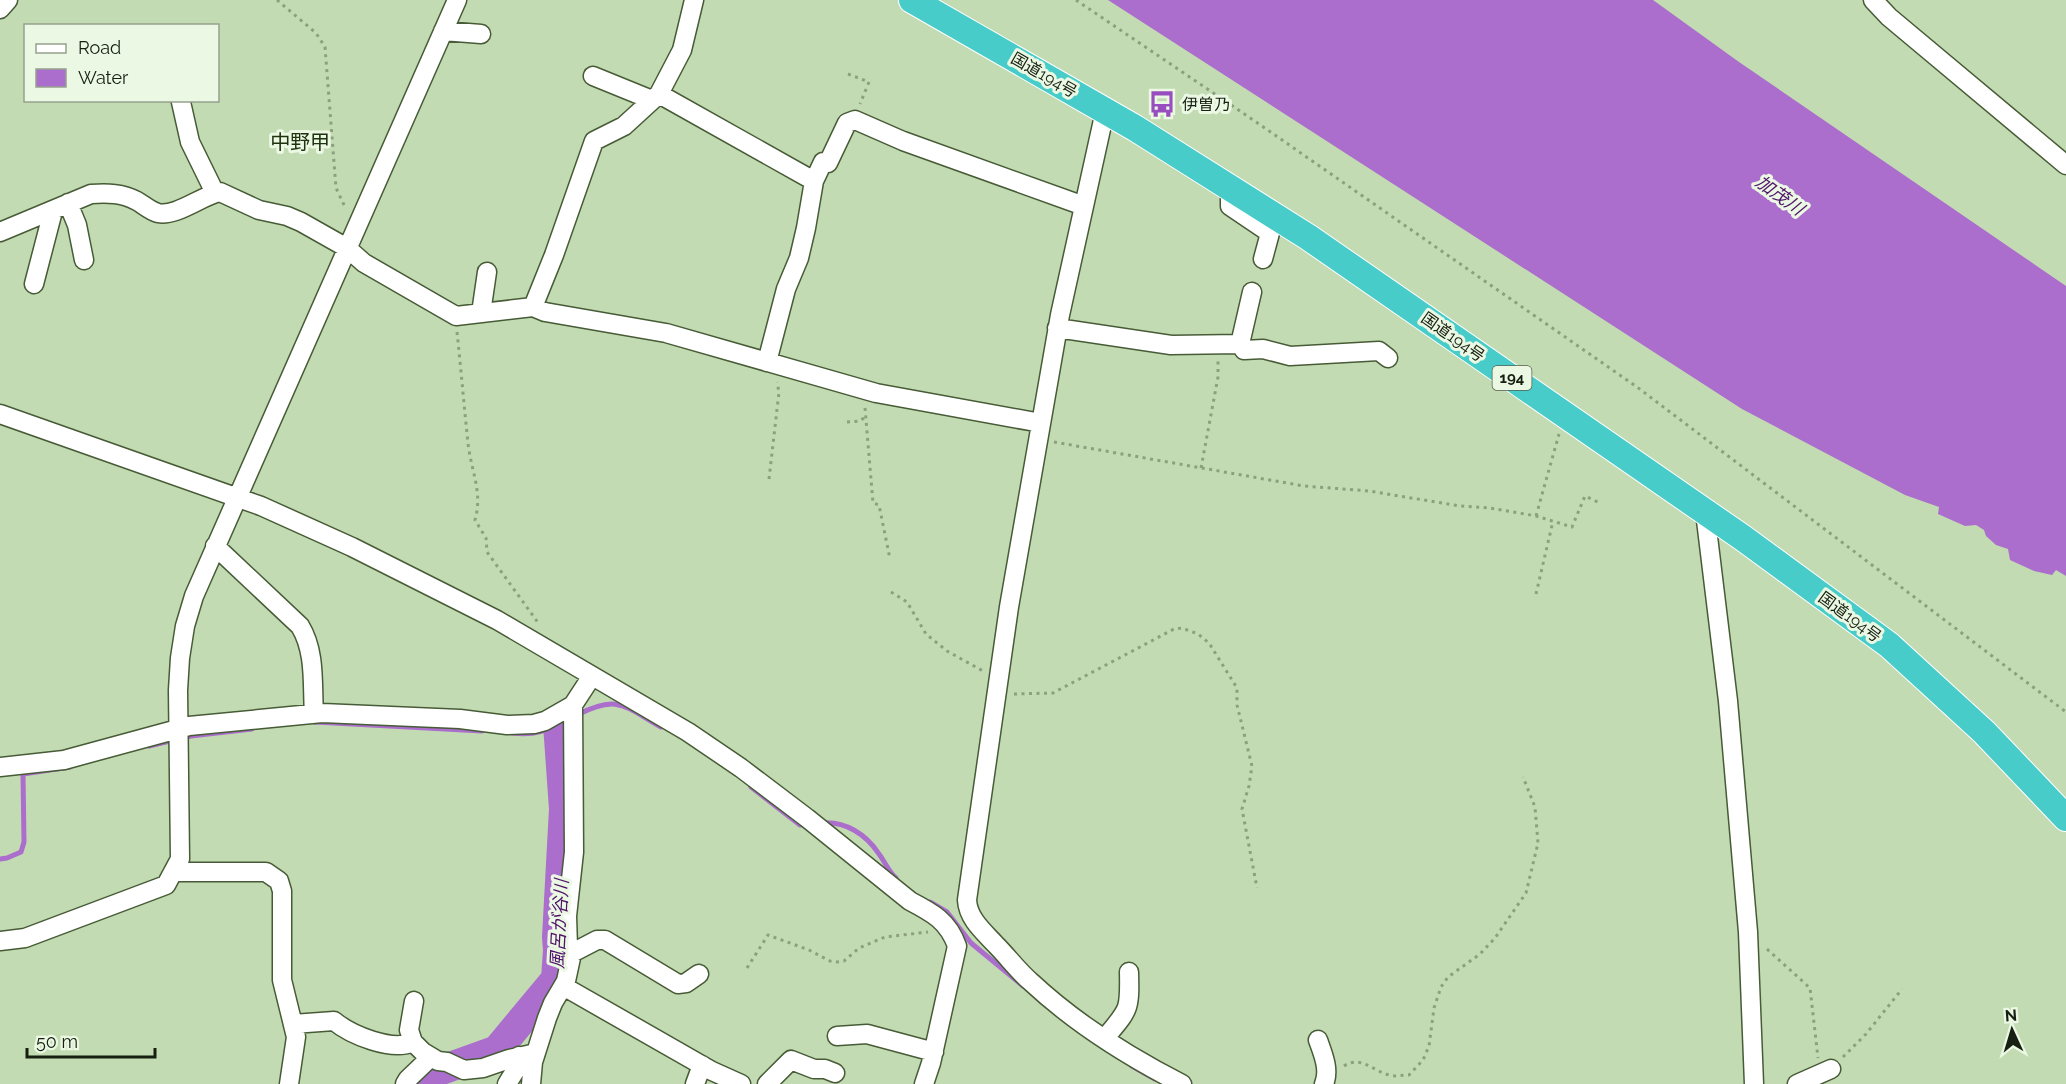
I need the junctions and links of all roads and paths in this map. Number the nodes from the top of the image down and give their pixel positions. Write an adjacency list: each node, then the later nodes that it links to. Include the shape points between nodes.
1 (9, 0): 8 (street)
2 (277, 0): 23 (path, via 316,33 325,47 336,188)
3 (457, 0): 9 (street)
4 (694, 0): 13 (street, via 682,50)
5 (912, 0): 15 (highway, 国道194号 / 194)
6 (1076, 0): 60 (path, via 1637,387)
7 (1873, 0): 17 (street)
8 (0, 9)
9 (443, 31): 10 (street); 23 (street)
10 (481, 34)
11 (848, 74): 16 (path, via 869,82)
12 (593, 76): 13 (street)
13 (655, 97): 18 (street); 31 (street, via 624,126 594,141)
14 (181, 102): 20 (street, via 190,142)
15 (1106, 111): 19 (highway, 国道194号 / 194); 21 (street)
16 (855, 120): 18 (street, via 847,123 828,163 823,162); 21 (street)
17 (2066, 165)
18 (814, 181): 38 (street, via 799,258 786,289)
19 (1230, 188): 26 (street, via 1230,206 1270,233); 49 (highway, 国道194号 / 194, via 1308,237)
20 (215, 193): 22 (street, via 173,212 159,213 122,195 107,193 91,194); 25 (street, via 287,216)
21 (1084, 206): 34 (street)
22 (61, 207): 24 (street); 27 (street, via 77,225); 29 (street)
23 (355, 230): 25 (street)
24 (0, 232)
25 (347, 248): 33 (street); 47 (street)
26 (1263, 259)
27 (84, 260)
28 (488, 272): 32 (street)
29 (34, 284)
30 (1252, 292): 35 (street)
31 (533, 307): 32 (street); 38 (street, via 666,333)
32 (481, 313): 33 (street)
33 (456, 316): 56 (path, via 468,447 479,505 475,520 486,538 487,552 543,630)
34 (1058, 328): 36 (street, via 1171,345); 43 (street)
35 (1240, 344): 36 (street); 37 (street, via 1244,350 1263,349 1290,356 1379,351)
36 (1213, 345): 45 (path, via 1219,363 1218,377)
37 (1388, 358)
38 (767, 362): 39 (street); 46 (path, via 779,392)
39 (863, 389): 41 (path); 43 (street)
40 (0, 414): 47 (street)
41 (865, 417): 42 (path); 53 (path, via 873,503 879,505)
42 (848, 422)
43 (1040, 431): 45 (path); 58 (street)
44 (1559, 433): 50 (path)
45 (1201, 468): 50 (path, via 1304,486 1369,491)
46 (769, 479)
47 (237, 498): 52 (street); 56 (street, via 352,547 497,620)
48 (1600, 503): 51 (path, via 1586,496 1572,527)
49 (1706, 512): 65 (highway, 国道194号 / 194, via 1889,645 1984,732); 70 (street, via 1728,700)
50 (1536, 516): 51 (path)
51 (1553, 521): 55 (path)
52 (215, 546): 61 (street, via 306,636); 62 (street, via 185,626 179,669)
53 (890, 559)
54 (891, 592): 58 (path, via 907,602 926,634 972,664)
55 (1536, 594)
56 (555, 655): 57 (street)
57 (592, 676): 59 (street); 69 (street, via 741,768 910,902)
58 (998, 688): 67 (path, via 1053,693 1174,629 1198,634 1209,643 1237,688 1237,705 1252,766 1242,809); 68 (street, via 967,900)
59 (573, 705): 61 (street, via 544,721 522,726 460,719); 72 (street, via 574,852 567,916 568,947)
60 (2066, 712)
61 (314, 714): 62 (street)
62 (178, 729): 63 (street, via 64,760); 66 (street, via 180,859)
63 (0, 767)
64 (1523, 777): 90 (path, via 1535,807 1538,843 1527,893 1495,938 1441,987 1423,1060 1409,1075 1393,1076 1354,1062)
65 (2066, 818)
66 (173, 872): 71 (street, via 166,885 25,938); 79 (street, via 266,872 279,881 282,980)
67 (1257, 888)
68 (971, 917): 69 (street); 81 (street, via 1030,982)
69 (952, 928): 73 (path, via 885,937 837,962 768,935); 84 (street, via 957,946)
70 (1748, 932): 88 (path, via 1810,988); 100 (street)
71 (0, 941)
72 (572, 953): 75 (street, via 605,940 678,984); 76 (street)
73 (747, 968)
74 (1129, 972): 81 (street, via 1130,1003)
75 (699, 974)
76 (563, 986): 85 (street); 87 (street)
77 (1902, 989): 88 (path, via 1866,1034)
78 (414, 1001): 83 (street, via 409,1030)
79 (293, 1024): 83 (street, via 334,1022 348,1032 379,1042); 92 (street, via 296,1037)
80 (837, 1036): 84 (street, via 867,1034)
81 (1105, 1038): 99 (street)
82 (1318, 1040): 90 (street, via 1325,1063)
83 (413, 1042): 86 (street)
84 (934, 1052): 91 (street)
85 (528, 1055): 86 (street, via 464,1070); 94 (street); 95 (street)
86 (431, 1057): 93 (street)
87 (702, 1065): 96 (street); 97 (street)
88 (1825, 1071): 101 (street)
89 (835, 1073): 98 (street, via 791,1060)
90 (1325, 1081)
91 (929, 1082)
92 (289, 1084)
93 (405, 1084)
94 (507, 1084)
95 (531, 1084)
96 (695, 1084)
97 (741, 1084)
98 (767, 1084)
99 (1182, 1084)
100 (1754, 1084)
101 (1797, 1084)

